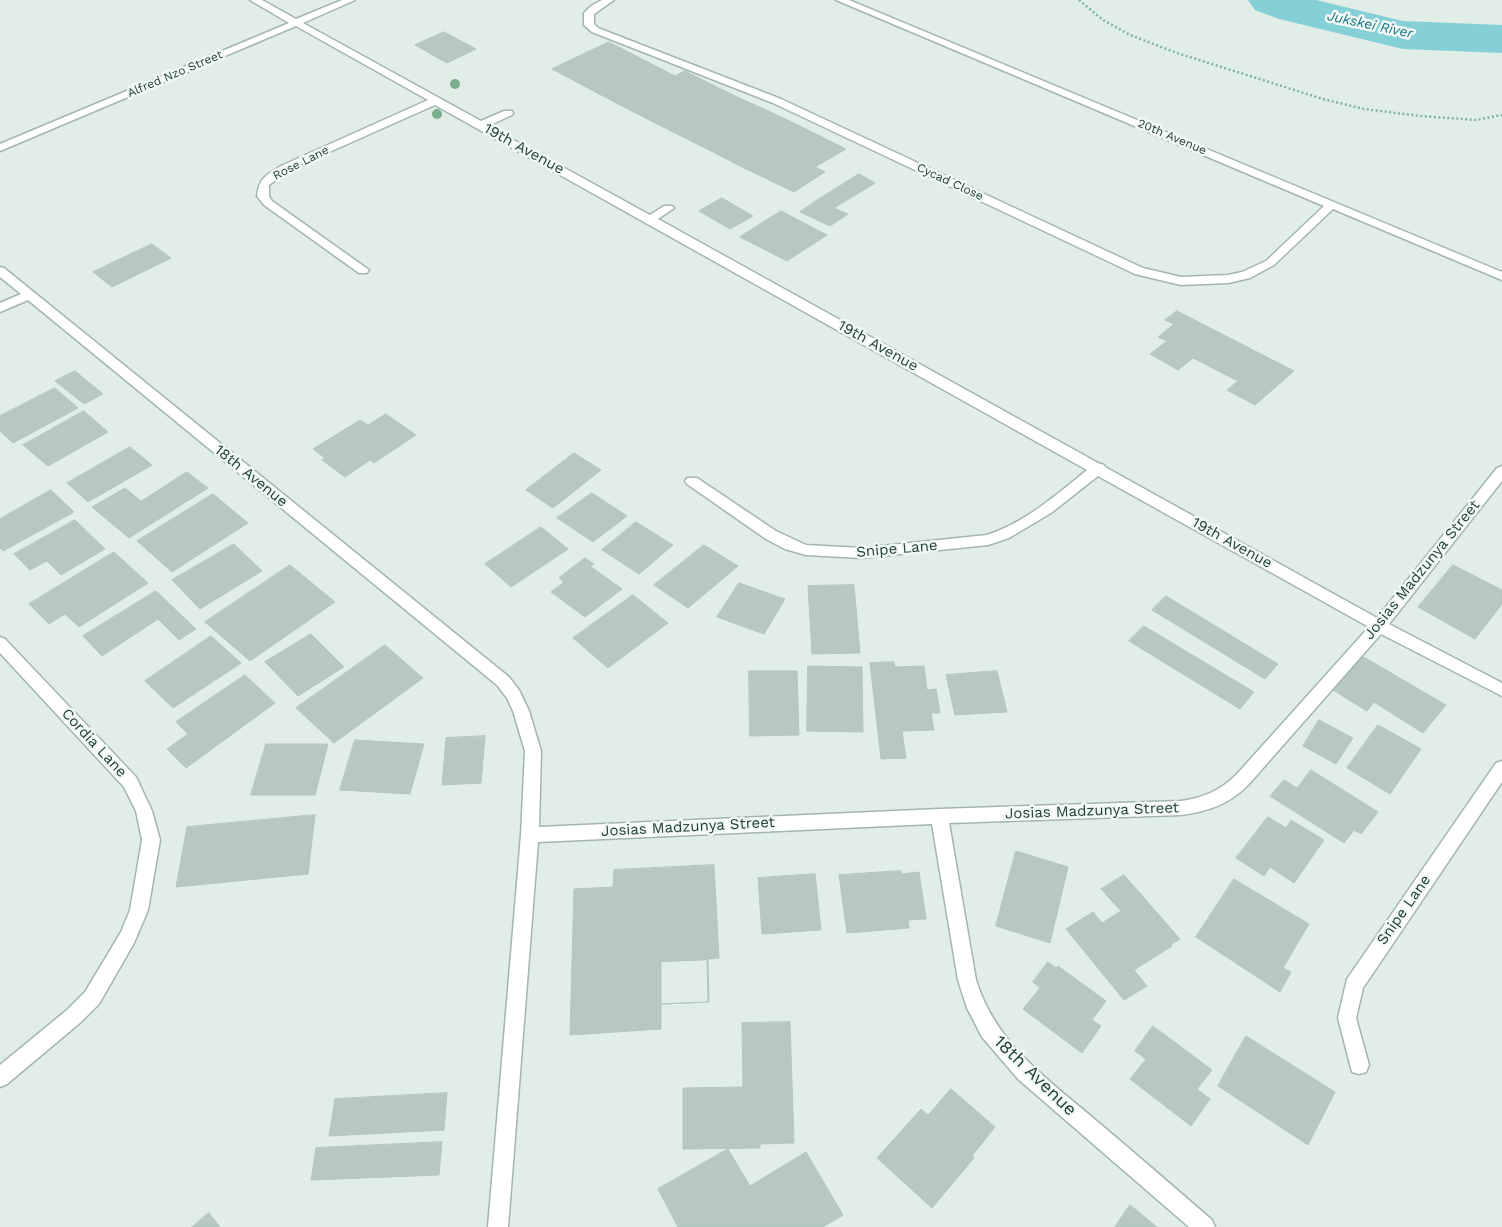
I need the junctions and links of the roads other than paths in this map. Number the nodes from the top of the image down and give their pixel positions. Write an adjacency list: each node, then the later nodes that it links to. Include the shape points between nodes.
1 (255, 0): 5 (street, 19th Avenue)
2 (350, 0): 5 (street, Alfred Nzo Street)
3 (610, 0): 10 (street, Cycad Close, via 589,13 589,25 595,30 776,101 1139,271 1181,280 1246,276 1270,263)
4 (841, 0): 10 (street, 20th Avenue)
5 (297, 23): 6 (street, 19th Avenue); 9 (street, Alfred Nzo Street)
6 (437, 100): 8 (street, 19th Avenue); 13 (street, Rose Lane, via 285,168 264,184 263,196 268,203)
7 (508, 113): 8 (street)
8 (481, 125): 12 (street, 19th Avenue)
9 (0, 148)
10 (1332, 204): 15 (street, 20th Avenue)
11 (668, 208): 12 (street)
12 (651, 219): 18 (street, 19th Avenue)
13 (363, 270)
14 (0, 271): 16 (street, 18th Avenue)
15 (1502, 276)
16 (28, 295): 17 (street); 26 (street, 18th Avenue, via 503,681 521,711 533,751)
17 (0, 308)
18 (1099, 468): 20 (street, Snipe Lane, via 1032,520 1003,536 862,553 790,545); 21 (street, 19th Avenue)
19 (1502, 470): 21 (street, Josias Madzunya Street)
20 (692, 480)
21 (1379, 626): 23 (street, 19th Avenue); 25 (street, Josias Madzunya Street, via 1238,785 1217,800 1180,808)
22 (0, 642): 28 (street, Cordia Lane, via 130,782 144,811 151,840 138,910 109,972 92,998 74,1016)
23 (1502, 690)
24 (1502, 768): 27 (street, Snipe Lane, via 1354,985 1347,1018)
25 (939, 816): 26 (street, Josias Madzunya Street); 30 (street, 18th Avenue, via 967,980 973,1004 985,1027 1002,1050 1025,1072)
26 (530, 835): 29 (street)
27 (1359, 1064)
28 (0, 1077)
29 (498, 1227)
30 (1205, 1227)

